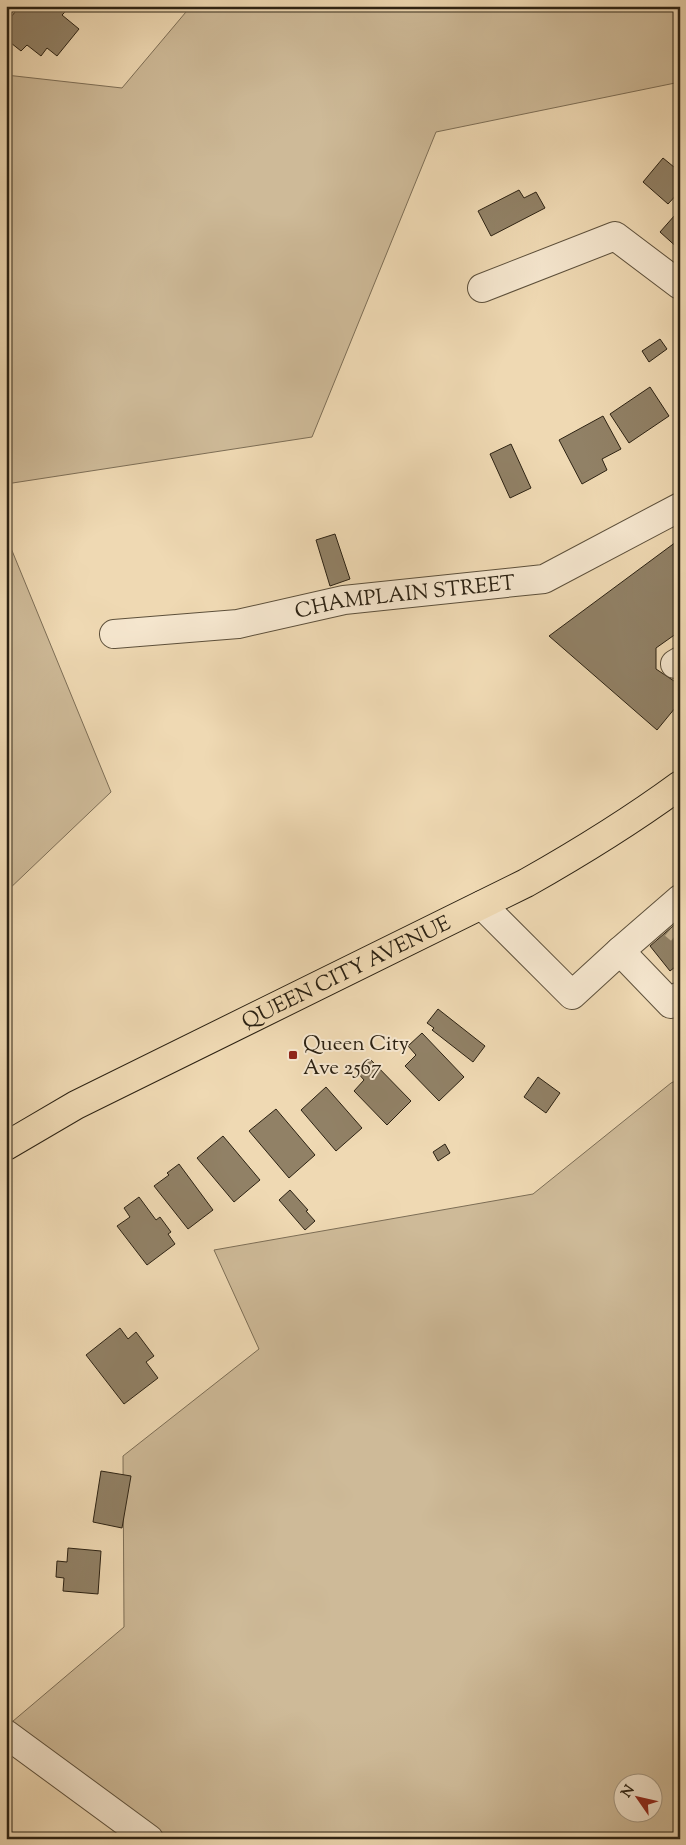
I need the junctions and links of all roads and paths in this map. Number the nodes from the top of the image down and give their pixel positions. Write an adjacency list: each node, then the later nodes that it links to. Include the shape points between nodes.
1 (680, 285): 2 (street, via 615,236)
2 (482, 288)
3 (680, 507): 4 (street, CHAMPLAIN STREET, via 544,578 344,600 238,624)
4 (114, 634)
5 (680, 785): 6 (main road, QUEEN CITY AVENUE, via 590,846)
6 (482, 905): 8 (street, via 572,995); 10 (main road, QUEEN CITY AVENUE, via 76,1105)
7 (673, 912): 8 (street)
8 (620, 951): 9 (street, via 670,1004)
9 (680, 996)
10 (6, 1146)
11 (6, 1734): 12 (street)
12 (148, 1839)

